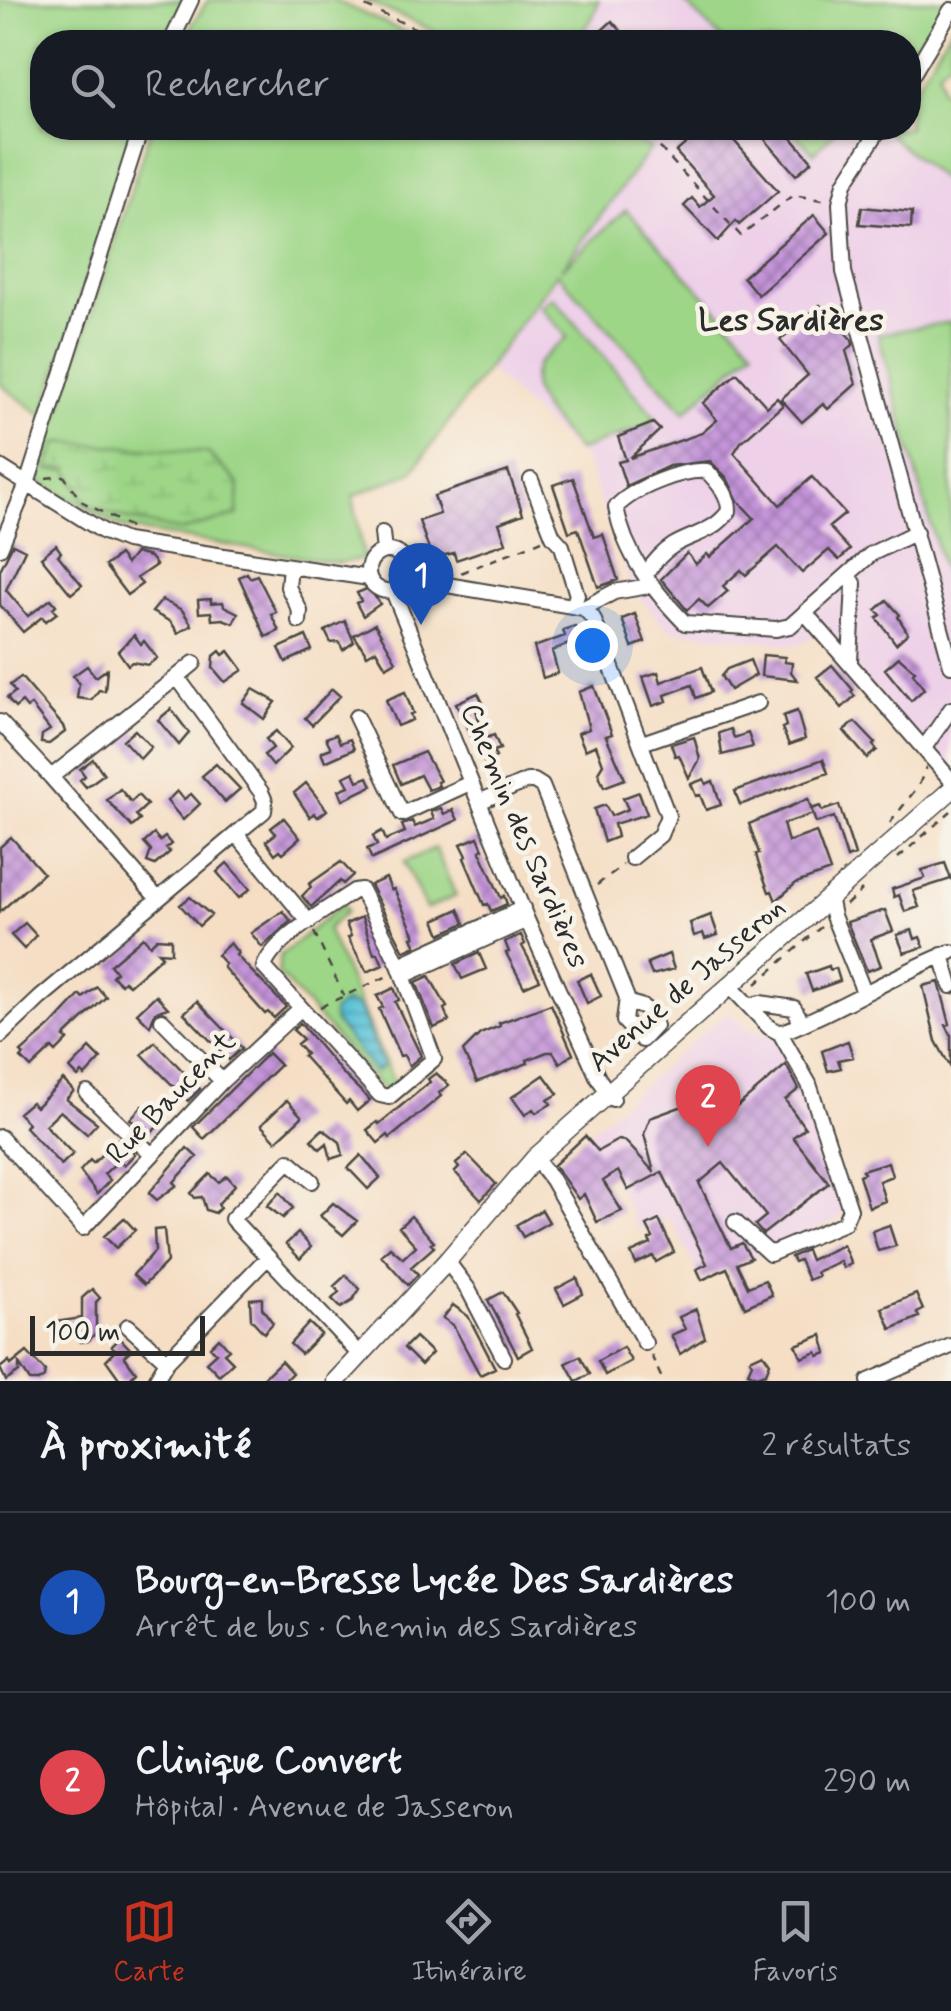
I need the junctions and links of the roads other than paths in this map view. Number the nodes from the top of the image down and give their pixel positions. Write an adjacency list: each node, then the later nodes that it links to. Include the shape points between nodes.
1 (191, 0): 3 (street)
2 (951, 10): 4 (street)
3 (177, 30)
4 (921, 60)
5 (137, 140): 9 (street)
6 (872, 140): 10 (street, via 840,203 844,272)
7 (0, 467): 9 (street)
8 (531, 480): 22 (street, via 562,546)
9 (31, 487): 12 (street); 15 (street, via 126,541)
10 (916, 532): 18 (street, via 871,554); 27 (street)
11 (382, 533): 13 (street)
12 (0, 548)
13 (384, 551): 14 (street); 16 (street, via 403,556)
14 (370, 562): 17 (street); 19 (street)
15 (290, 566): 17 (street); 24 (street, via 288,587)
16 (409, 572): 21 (street); 22 (street, via 436,583)
17 (336, 573): 19 (street)
18 (848, 576): 23 (street); 25 (street, via 854,583)
19 (369, 578): 21 (street, via 378,589)
20 (647, 580): 20 (street, via 658,557 708,532 730,511 729,499 707,471 646,486 616,507); 22 (street); 23 (street, via 685,623 776,629)
21 (392, 591): 37 (street, Chemin des Sardières)
22 (578, 607): 33 (street, via 592,618)
23 (806, 614): 25 (street)
24 (299, 621)
25 (850, 661): 34 (street)
26 (194, 663): 28 (street)
27 (951, 665)
28 (176, 677): 35 (street); 41 (street, via 265,800 264,811)
29 (758, 703): 33 (street)
30 (951, 709): 34 (street)
31 (356, 716): 37 (street, via 402,814)
32 (0, 722): 35 (street)
33 (642, 743): 42 (street, via 668,816 660,835)
34 (928, 753): 36 (street)
35 (51, 776): 43 (street)
36 (951, 780)
37 (470, 783): 39 (street, Chemin des Sardières)
38 (951, 790): 44 (main road, Avenue de Jasseron)
39 (479, 802): 45 (street, Chemin des Sardières); 52 (street, via 528,781 542,786)
40 (951, 802): 44 (main road, Avenue de Jasseron)
41 (236, 834): 43 (street); 46 (street)
42 (632, 858)
43 (158, 900): 57 (street)
44 (830, 902): 50 (street); 51 (main road, Avenue de Jasseron)
45 (525, 914): 48 (street); 60 (street, Chemin des Sardières)
46 (309, 922): 48 (street, via 361,890); 53 (street, via 264,967)
47 (946, 953): 49 (street); 50 (street)
48 (401, 971): 53 (street, via 434,1059 389,1097)
49 (951, 986)
50 (864, 992): 55 (street)
51 (738, 994): 55 (street, via 794,1008); 56 (street); 60 (main road, Avenue de Jasseron)
52 (628, 1003)
53 (302, 1012): 58 (street, Rue Baucent)
54 (162, 1020): 58 (street)
55 (797, 1026): 56 (street)
56 (780, 1033): 65 (street, via 809,1084 850,1209 844,1223 770,1254)
57 (0, 1036)
58 (222, 1081): 62 (street, Rue Baucent)
59 (88, 1094): 62 (street)
60 (610, 1095): 63 (main road, Avenue de Jasseron)
61 (0, 1137): 62 (street, Rue Baucent, via 83,1228)
62 (152, 1155)
63 (538, 1161): 67 (main road, Avenue de Jasseron); 69 (street)
64 (312, 1181): 66 (street, via 289,1161 232,1219)
65 (736, 1222)
66 (268, 1257): 71 (street); 73 (street)
67 (446, 1262): 71 (main road, Avenue de Jasseron); 72 (street)
68 (128, 1326): 73 (street)
69 (645, 1343)
70 (951, 1346): 76 (street)
71 (360, 1356): 75 (main road, Avenue de Jasseron)
72 (504, 1358)
73 (167, 1360): 74 (street)
74 (155, 1381)
75 (336, 1381)
76 (869, 1381)

